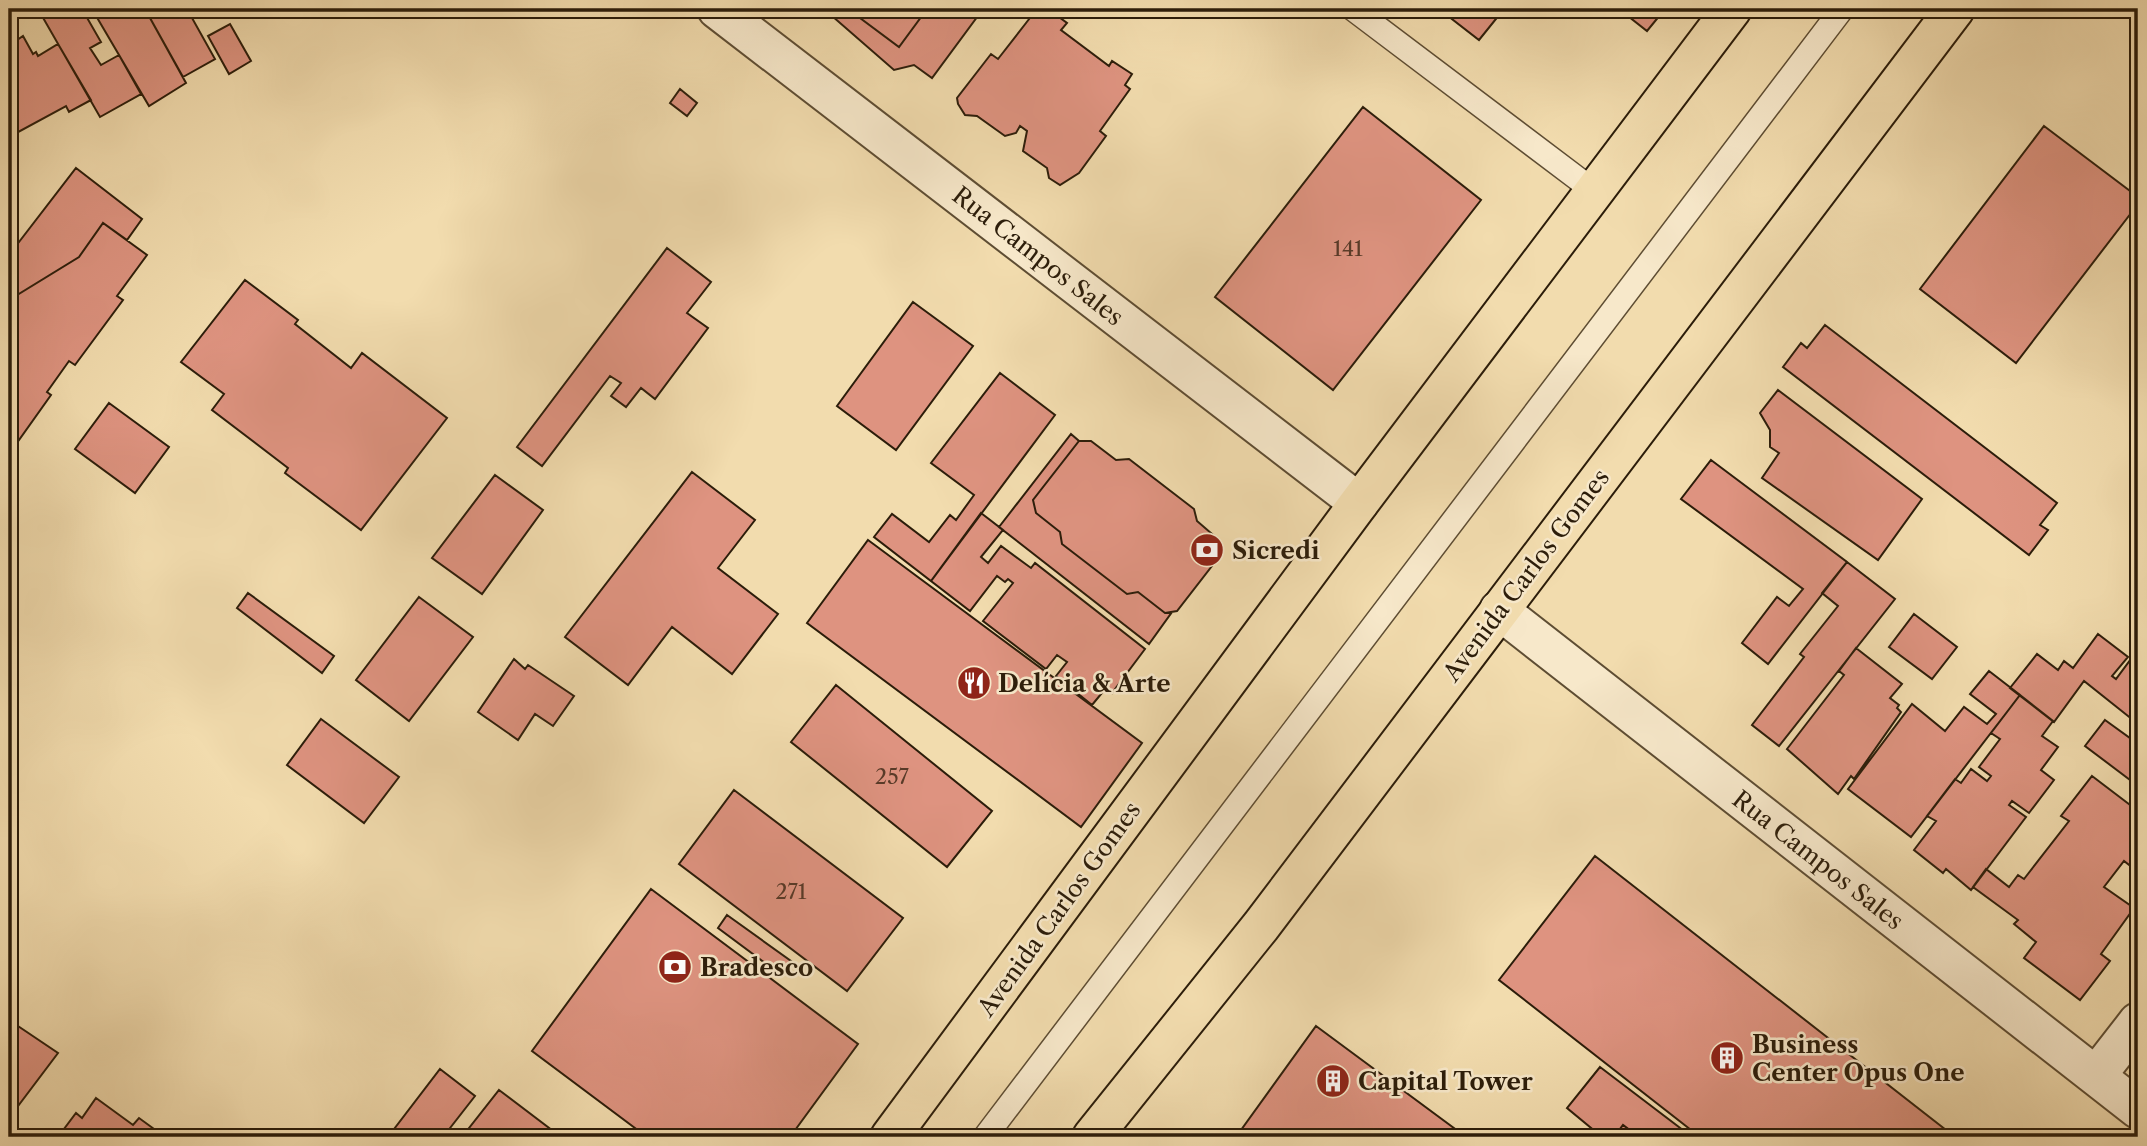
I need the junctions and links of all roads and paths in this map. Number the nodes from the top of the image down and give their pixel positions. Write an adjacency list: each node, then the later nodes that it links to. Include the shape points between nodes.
1 (717, 9): 7 (street, Rua Campos Sales)
2 (1353, 9): 6 (lane)
3 (1731, 9): 6 (main road, Avenida Carlos Gomes)
4 (1842, 9): 13 (lane)
5 (1955, 9): 8 (main road, Avenida Carlos Gomes)
6 (1594, 191): 7 (main road, Avenida Carlos Gomes)
7 (1359, 503): 12 (main road, Avenida Carlos Gomes)
8 (1499, 610): 10 (street, Rua Campos Sales); 14 (main road, Avenida Carlos Gomes, via 1261,926)
9 (2138, 1021): 10 (street)
10 (2096, 1076): 11 (street, Rua Campos Sales)
11 (2138, 1109)
12 (890, 1137)
13 (985, 1137)
14 (1093, 1137)

